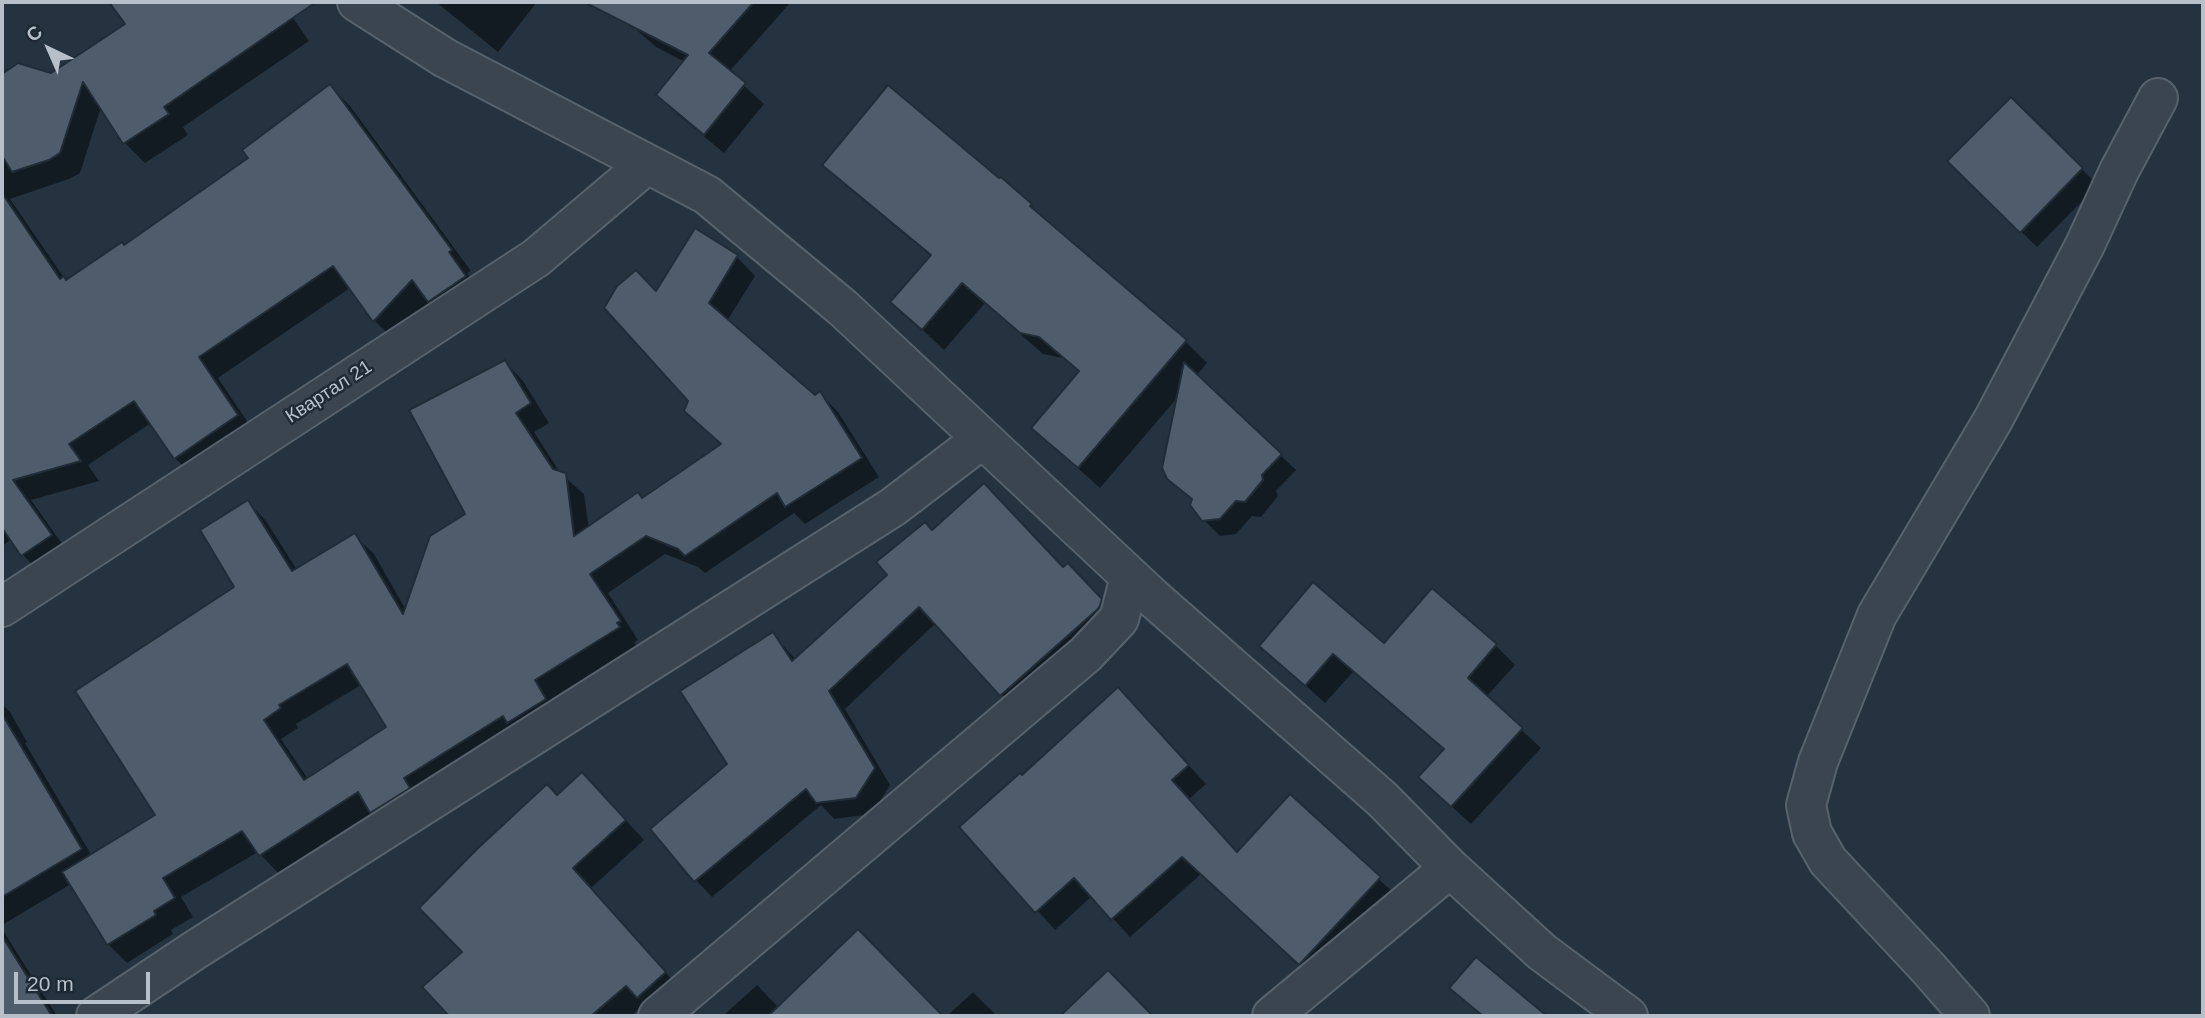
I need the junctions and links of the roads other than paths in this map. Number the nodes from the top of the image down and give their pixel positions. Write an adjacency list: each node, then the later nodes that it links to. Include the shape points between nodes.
1 (357, 2): 3 (street, via 445,58)
2 (2158, 98): 12 (street, via 1993,421 1877,615 1818,762 1806,805 1811,833 1828,860)
3 (647, 164): 4 (street, via 706,195 738,221 843,308); 6 (street, Квартал 21, via 536,258)
4 (982, 439): 5 (street); 8 (street, via 893,507)
5 (1130, 577): 7 (street, via 1382,799); 9 (street, via 1119,619 1086,654)
6 (2, 607)
7 (1450, 868): 10 (street); 11 (street, via 1542,952)
8 (96, 1016)
9 (657, 1016)
10 (1272, 1016)
11 (1628, 1016)
12 (1970, 1016)

